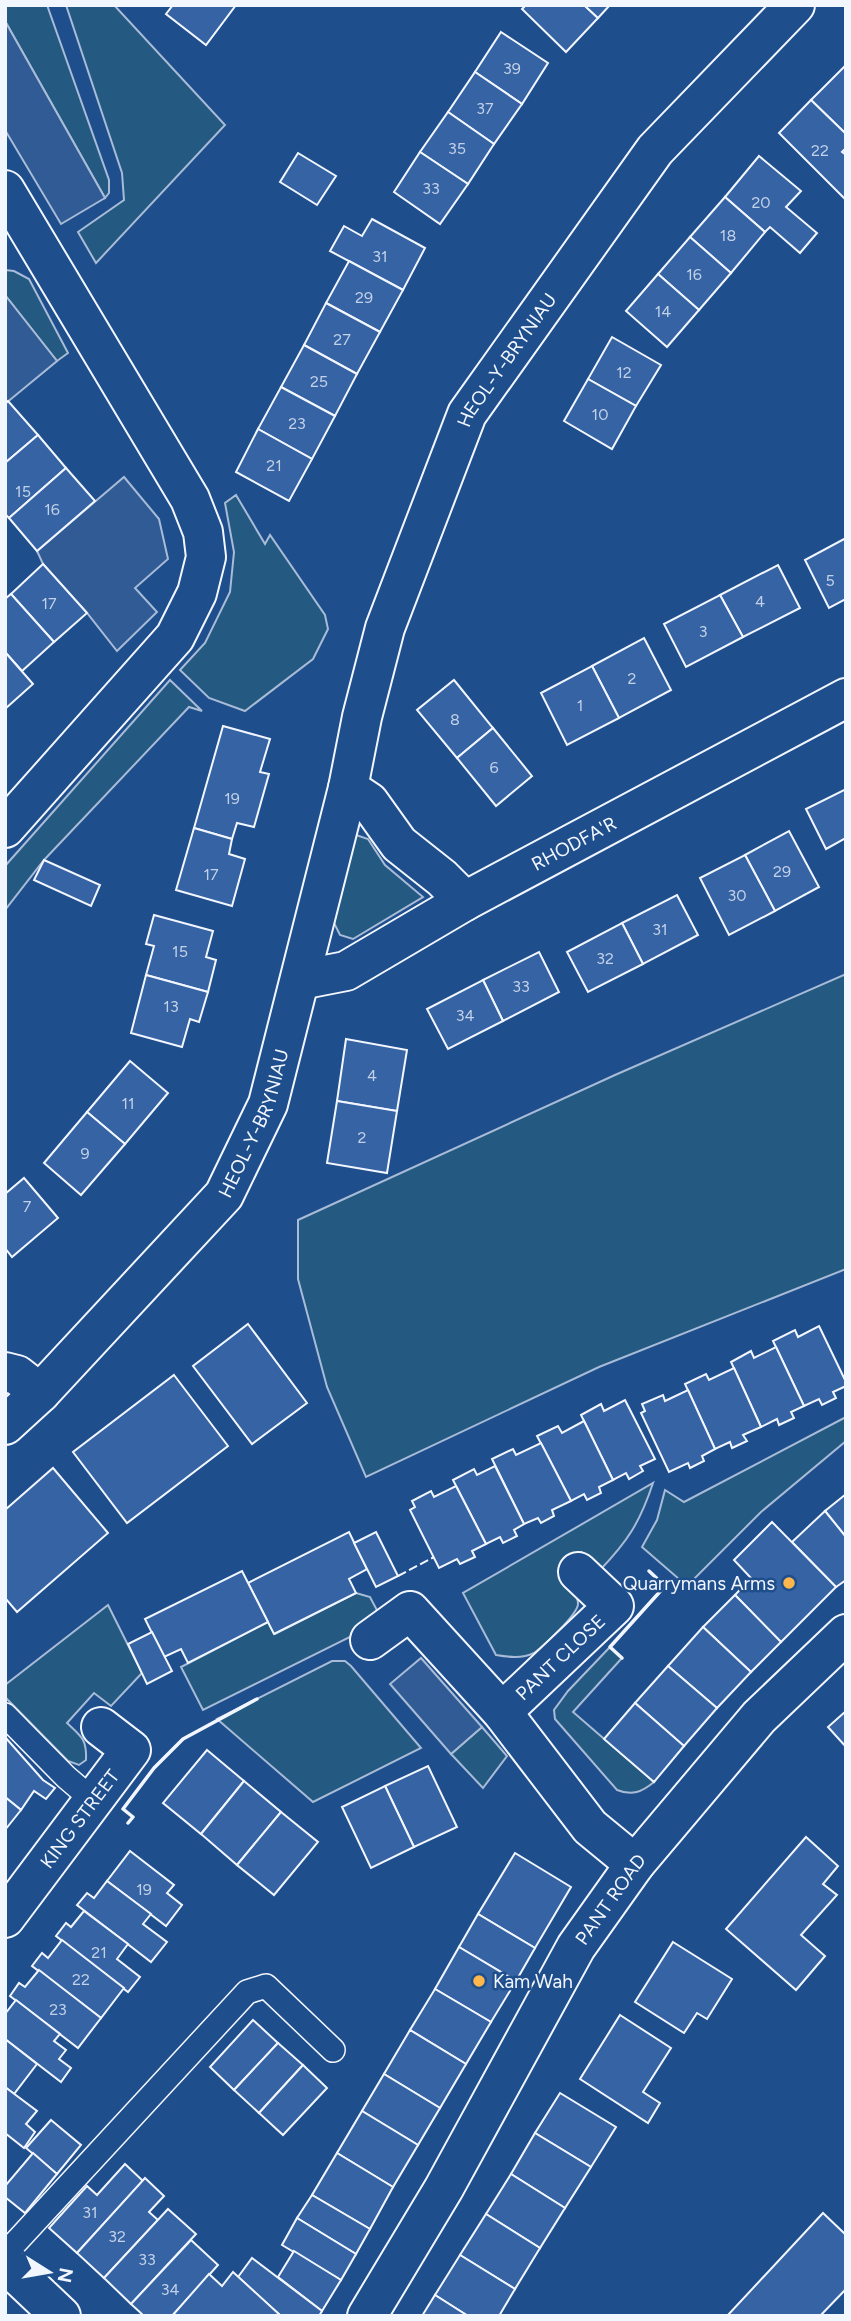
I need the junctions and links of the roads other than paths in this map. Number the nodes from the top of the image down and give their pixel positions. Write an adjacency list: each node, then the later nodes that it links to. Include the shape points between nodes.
1 (795, 5): 4 (street, HEOL-Y-BRYNIAU, via 654,150 467,414 385,628)
2 (10, 210): 5 (street, via 190,499 203,532 206,556 197,593 176,637)
3 (846, 698): 6 (street, RHODFA'R)
4 (348, 788): 6 (street, via 369,802 399,844); 7 (street, HEOL-Y-BRYNIAU)
5 (5, 828)
6 (465, 901): 7 (street, RHODFA'R, via 346,971)
7 (300, 980): 9 (street, HEOL-Y-BRYNIAU, via 268,1104 224,1195)
8 (5, 1372): 9 (street, via 17,1375)
9 (40, 1393): 10 (street, HEOL-Y-BRYNIAU)
10 (5, 1426)
11 (578, 1572): 14 (street, PANT CLOSE, via 614,1606)
12 (846, 1634): 18 (street, PANT ROAD, via 759,1717)
13 (370, 1640): 14 (street, PANT CLOSE, via 410,1611)
14 (502, 1712): 18 (street, PANT CLOSE, via 590,1827)
15 (5, 1715): 17 (lane)
16 (101, 1727): 17 (street, KING STREET, via 131,1750)
17 (94, 1801): 19 (street, KING STREET)
18 (635, 1864): 24 (street, PANT ROAD, via 576,1947 444,2188)
19 (5, 1918)
20 (333, 2050): 21 (lane, via 266,1986 247,1992)
21 (5, 2254)
22 (5, 2263): 23 (street)
23 (61, 2316)
24 (367, 2316)

